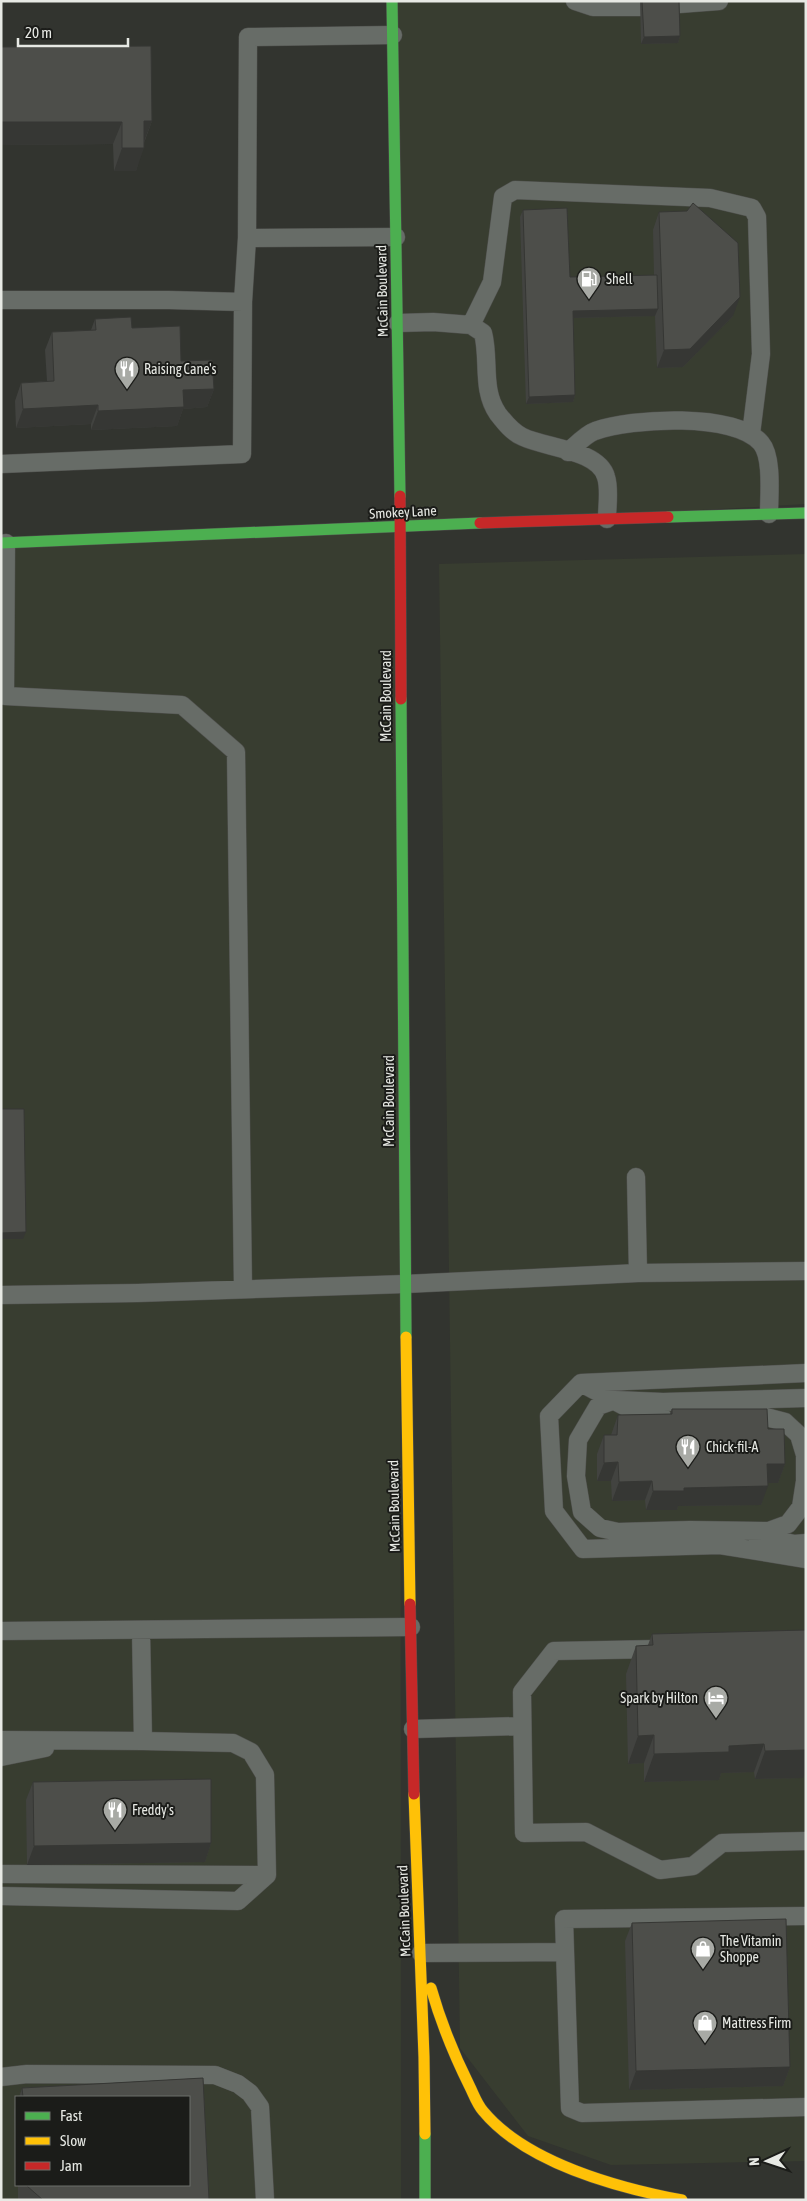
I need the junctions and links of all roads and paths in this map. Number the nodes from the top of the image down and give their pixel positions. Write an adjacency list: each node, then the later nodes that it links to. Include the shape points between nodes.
1 (392, 1): 4 (main road, McCain Boulevard)
2 (575, 1): 3 (lane, via 593,7)
3 (719, 1)
4 (393, 35): 5 (main road, McCain Boulevard); 6 (lane, via 248,36)
5 (396, 237): 6 (lane); 9 (main road, McCain Boulevard)
6 (246, 238): 8 (lane)
7 (1, 300): 8 (lane)
8 (243, 302): 13 (lane, via 242,454)
9 (398, 323): 10 (lane); 17 (main road, McCain Boulevard)
10 (471, 325): 11 (lane, via 492,282 503,197 515,190 710,198 752,208 757,217 761,354); 12 (lane, via 484,333 488,392 497,413 521,437)
11 (751, 434): 12 (lane, via 734,426 682,420 616,425 593,431); 15 (lane, via 762,443 766,453)
12 (568, 452): 16 (lane, via 586,456 599,464 606,476)
13 (1, 464)
14 (806, 513): 15 (main road, Smokey Lane)
15 (769, 514): 16 (main road, Smokey Lane)
16 (607, 519): 17 (main road, Smokey Lane)
17 (400, 527): 18 (main road, Smokey Lane); 23 (main road, McCain Boulevard)
18 (3, 543): 19 (lane)
19 (3, 696): 24 (lane, via 182,705 236,752)
20 (636, 1176): 22 (lane)
21 (806, 1271): 22 (lane)
22 (638, 1273): 23 (lane)
23 (405, 1284): 24 (lane); 35 (main road, McCain Boulevard)
24 (243, 1289): 25 (lane)
25 (1, 1295)
26 (806, 1374): 27 (lane)
27 (581, 1383): 29 (lane); 34 (lane, via 549,1416 554,1511 583,1548 720,1545)
28 (806, 1398): 29 (lane, via 663,1402)
29 (615, 1400): 30 (lane, via 643,1416 766,1417); 32 (lane, via 598,1406 578,1440 576,1476 582,1512 600,1528 618,1532)
30 (785, 1422): 31 (lane); 32 (lane, via 800,1436 805,1455 801,1507 788,1524 769,1531)
31 (806, 1432)
32 (734, 1530): 33 (lane, via 794,1544)
33 (806, 1543)
34 (806, 1559)
35 (411, 1626): 36 (lane); 40 (main road, McCain Boulevard)
36 (141, 1630): 37 (lane); 43 (lane)
37 (1, 1631)
38 (670, 1649): 39 (lane, via 554,1651 522,1692)
39 (522, 1726): 40 (lane); 45 (lane, via 524,1833 586,1832 660,1870 693,1866 722,1843)
40 (413, 1729): 51 (main road, McCain Boulevard)
41 (1, 1740): 42 (lane)
42 (90, 1741): 43 (lane); 44 (lane)
43 (143, 1741): 47 (lane, via 233,1743 251,1752 265,1775)
44 (1, 1757)
45 (806, 1841)
46 (1, 1874): 47 (lane)
47 (267, 1875): 48 (lane, via 238,1901)
48 (1, 1896)
49 (806, 1916): 50 (lane, via 564,1919)
50 (565, 1952): 51 (lane); 53 (lane, via 570,2108 582,2113)
51 (421, 1953): 55 (main road, McCain Boulevard); 56 (main road, via 455,2058 489,2117 517,2142 569,2167 613,2184)
52 (1, 2077): 54 (lane, via 26,2074 215,2075 238,2084 260,2107)
53 (806, 2107)
54 (265, 2200)
55 (425, 2200)
56 (682, 2200)

